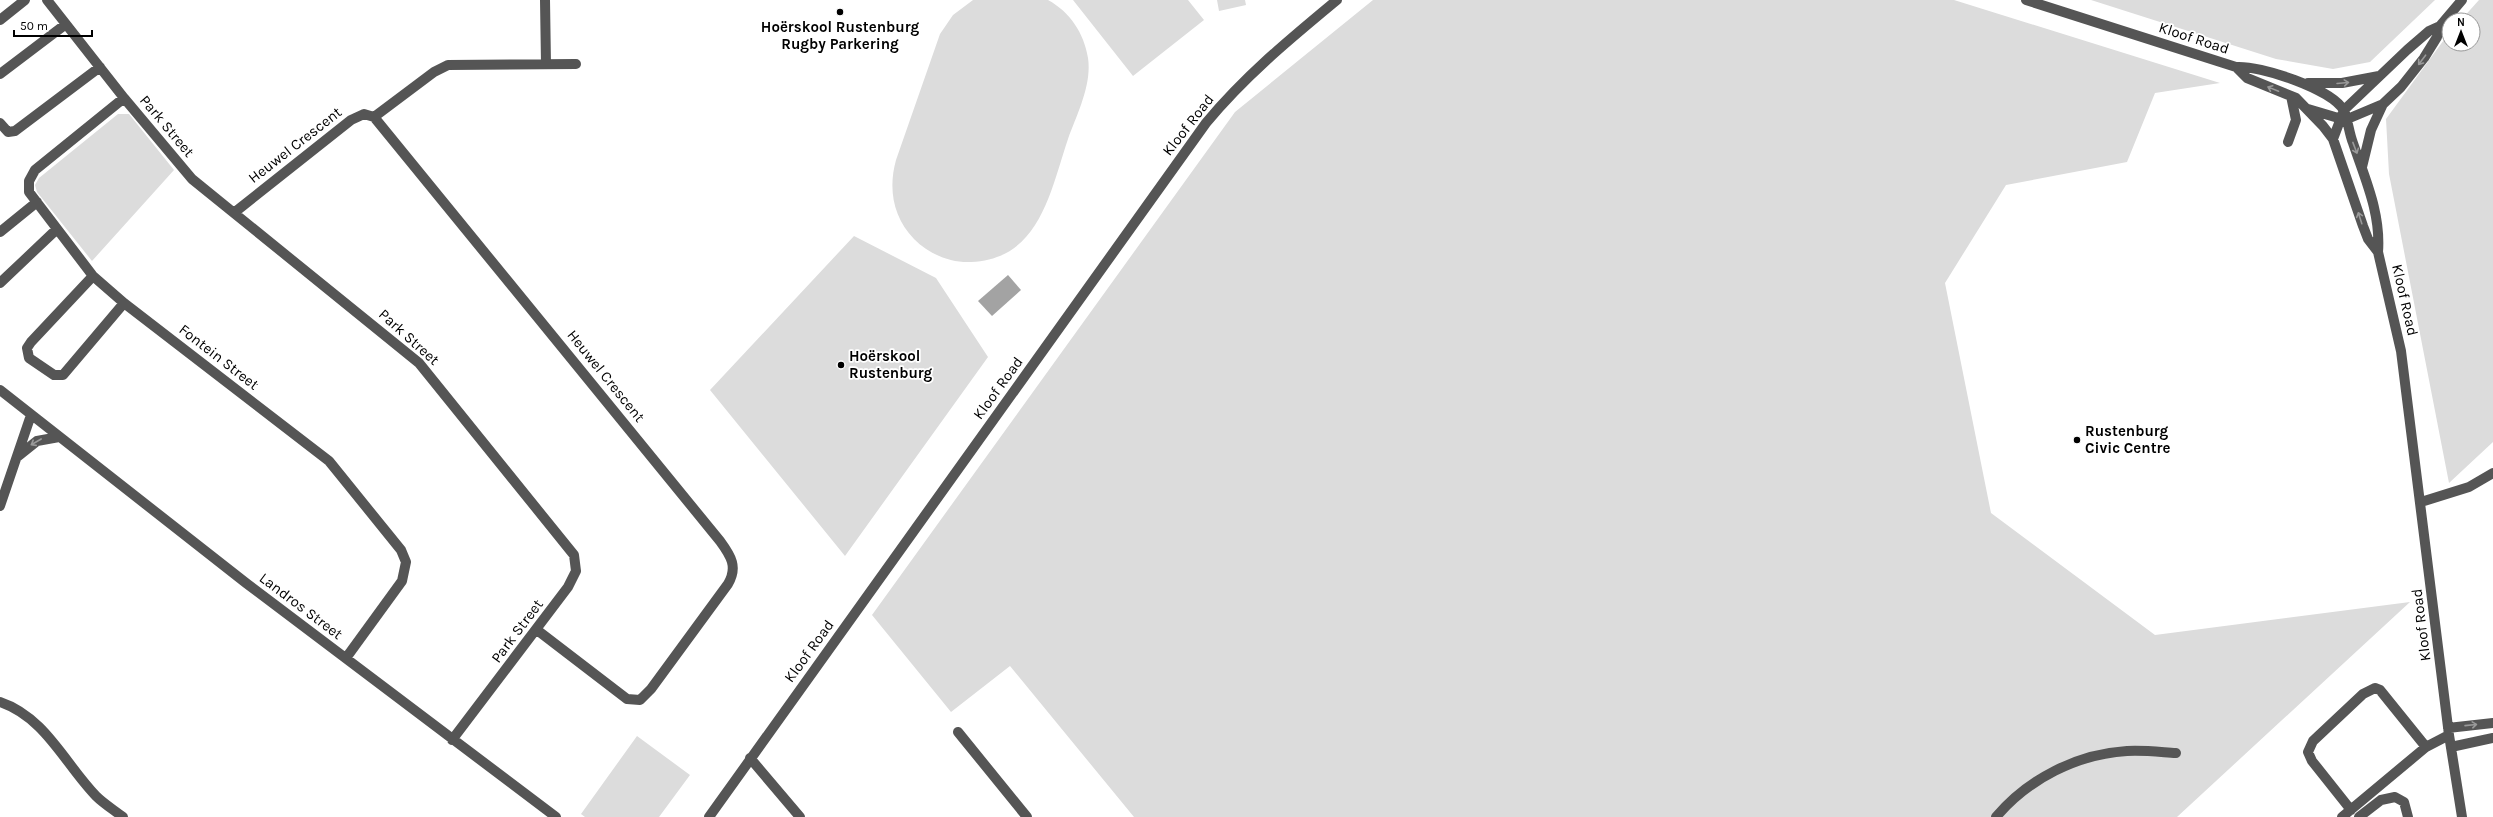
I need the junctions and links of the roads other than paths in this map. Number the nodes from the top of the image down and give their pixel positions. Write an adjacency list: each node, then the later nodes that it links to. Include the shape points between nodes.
1 (25, 0): 7 (street)
2 (48, 0): 8 (street, Park Street)
3 (545, 0): 10 (street)
4 (1338, 0): 53 (street, Kloof Road, via 1265,60 1235,89 1206,123)
5 (2026, 0): 13 (street, Kloof Road)
6 (2462, 0): 9 (street)
7 (0, 20)
8 (66, 24): 12 (street, Park Street); 14 (street)
9 (2440, 26): 15 (street, via 2428,31); 19 (street, one-way to 19, via 2437,37 2424,58 2401,87)
10 (546, 64): 11 (street); 22 (street, via 448,65 434,72)
11 (576, 64)
12 (100, 67): 18 (street, Park Street); 23 (street, via 15,132 8,132)
13 (2236, 67): 16 (street, via 2254,67); 17 (street, Kloof Road, one-way to 13, via 2247,78)
14 (0, 74)
15 (2381, 76): 16 (street, one-way to 15, via 2342,84); 21 (street)
16 (2304, 84): 21 (street, via 2327,95)
17 (2291, 96): 20 (street, Kloof Road); 25 (street, via 2296,120)
18 (124, 98): 27 (street, Fontein Street, via 35,170 28,186); 28 (street, Park Street, via 192,179)
19 (2382, 104): 21 (street); 26 (street, via 2372,125)
20 (2308, 109): 21 (street); 24 (street, Kloof Road)
21 (2343, 116): 24 (street); 26 (street, one-way to 26)
22 (374, 117): 28 (street, Heuwel Crescent, via 364,114 352,120); 42 (street, Heuwel Crescent, via 720,541 734,563 733,576 728,584 651,689 640,700 627,699)
23 (0, 123)
24 (2333, 139): 31 (street, Kloof Road, one-way to 24, via 2368,239)
25 (2288, 142)
26 (2362, 167): 31 (street, via 2380,234)
27 (37, 202): 29 (street, Fontein Street); 30 (street)
28 (235, 212): 42 (street, Park Street, via 419,363 570,549 576,564 573,578)
29 (57, 229): 32 (street, Fontein Street); 33 (street)
30 (0, 232)
31 (2378, 252): 40 (street, Kloof Road, via 2401,351)
32 (93, 276): 34 (street, Fontein Street); 34 (street, via 31,342 27,348 29,358 54,375 63,375)
33 (0, 283)
34 (124, 303): 43 (street, Fontein Street, via 329,461 404,555 406,571 402,581)
35 (0, 390): 36 (street, Landros Street)
36 (31, 415): 37 (street, Landros Street); 38 (street)
37 (59, 436): 38 (street, one-way to 38, via 37,441); 43 (street, Landros Street)
38 (17, 457): 41 (street)
39 (2493, 473): 40 (street, via 2469,487)
40 (2421, 502): 47 (street, Kloof Road)
41 (0, 506)
42 (537, 630): 49 (street, Park Street)
43 (346, 658): 49 (street, Landros Street)
44 (0, 702): 55 (street, via 14,707 34,721 97,796)
45 (2493, 723): 47 (street, one-way to 45)
46 (958, 732): 59 (street)
47 (2449, 732): 50 (street); 51 (street, Kloof Road)
48 (2493, 738): 51 (street)
49 (452, 740): 56 (street, Landros Street)
50 (2426, 747): 54 (street); 54 (street, via 2380,690 2375,688 2363,694 2313,741 2308,752 2312,762)
51 (2451, 747): 64 (street, Kloof Road)
52 (2176, 753): 60 (street, via 2127,751 2091,757 2061,768 2010,800)
53 (750, 758): 57 (street, Kloof Road); 58 (street)
54 (2351, 810): 61 (street)
55 (123, 817)
56 (556, 817)
57 (709, 817)
58 (800, 817)
59 (1027, 817)
60 (1996, 817)
61 (2342, 817)
62 (2359, 817): 63 (street, via 2381,800 2395,797 2404,802)
63 (2408, 817)
64 (2462, 817)

